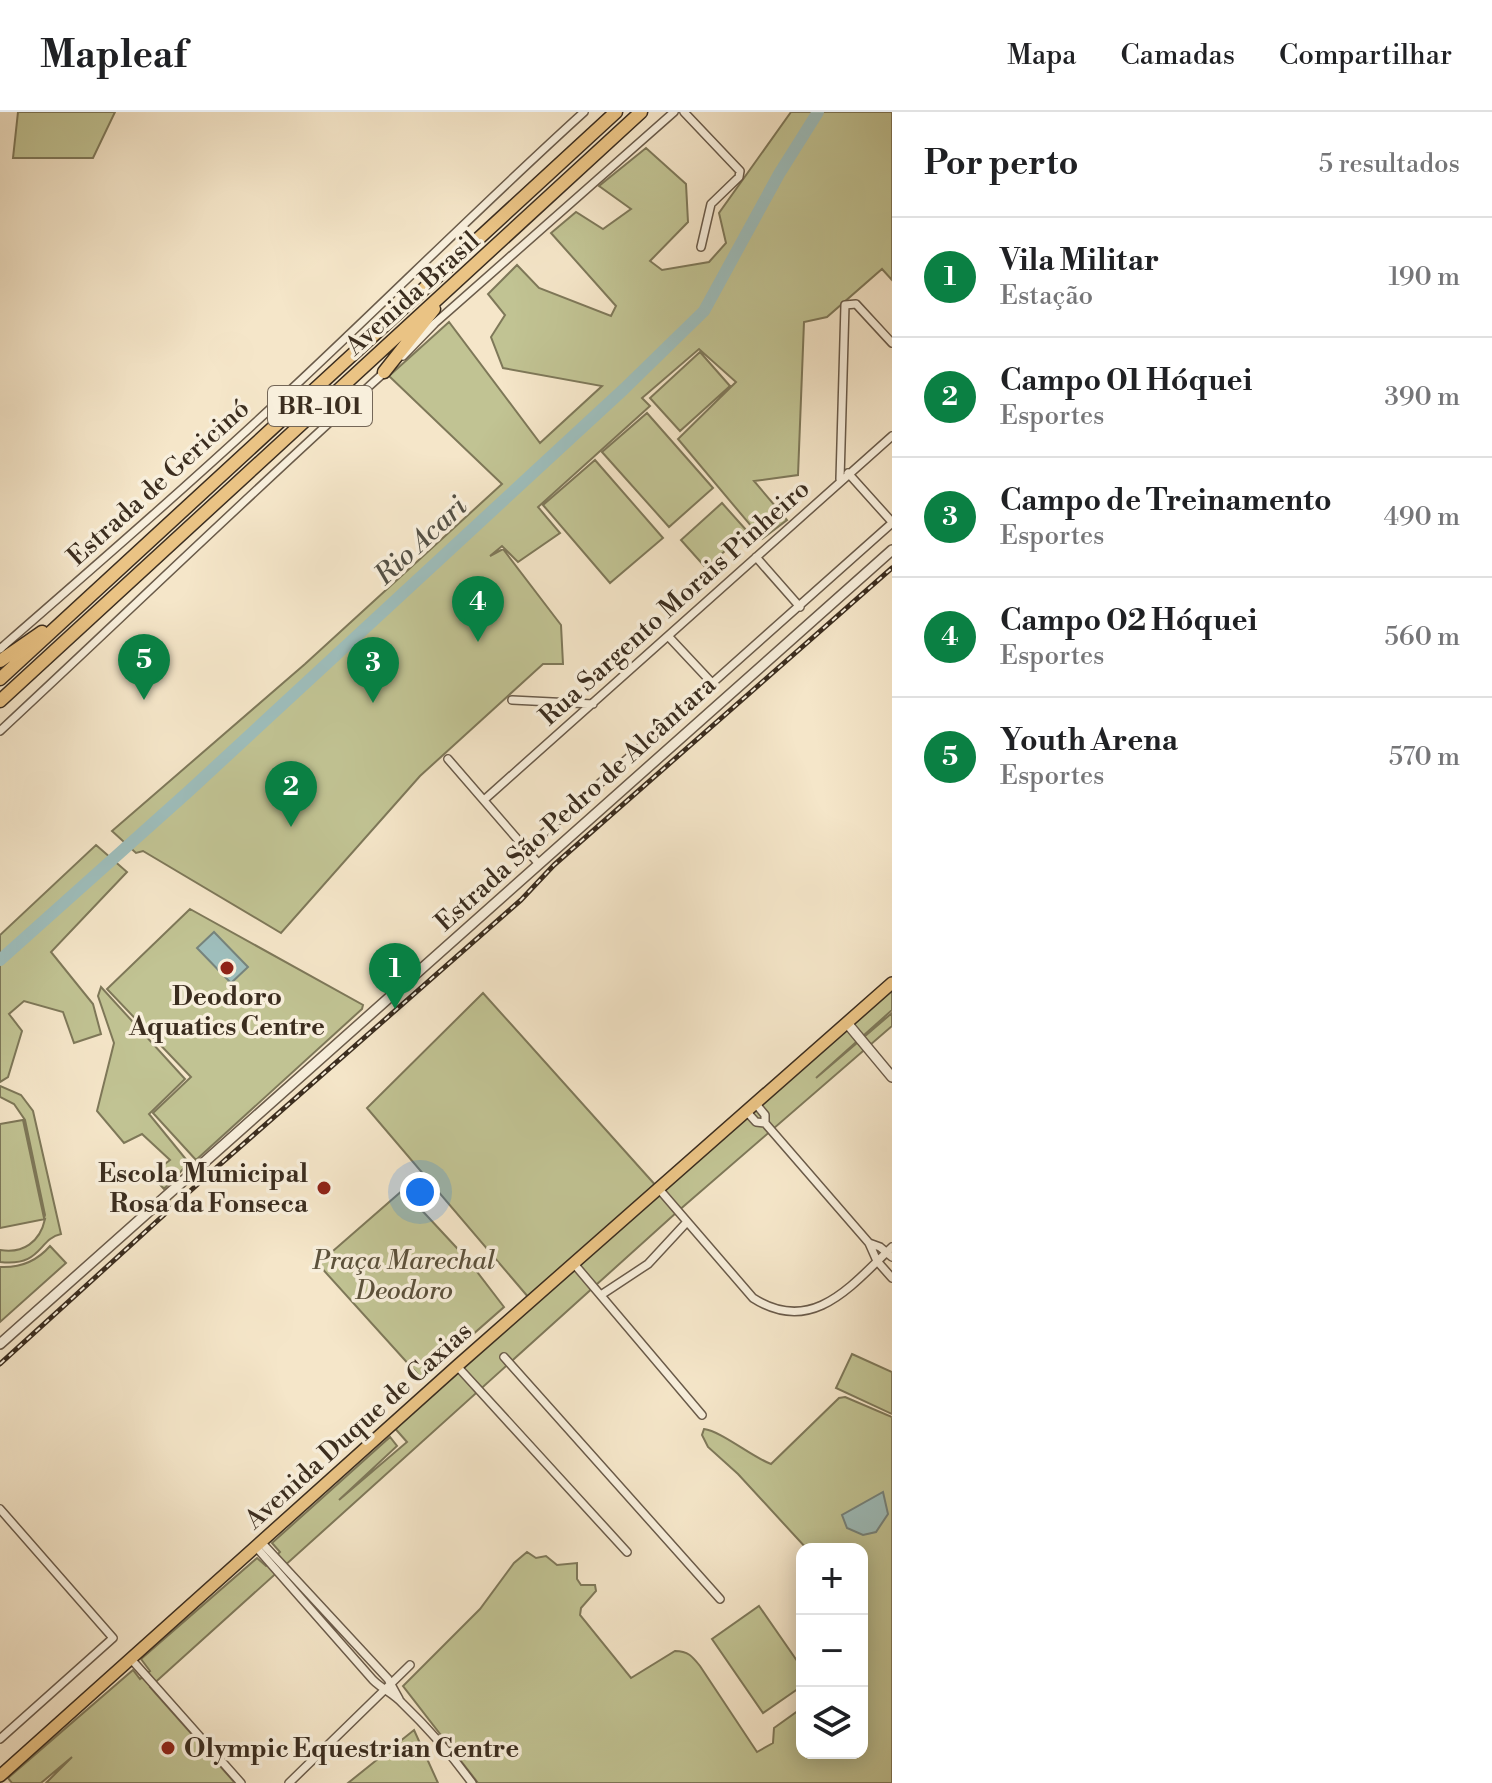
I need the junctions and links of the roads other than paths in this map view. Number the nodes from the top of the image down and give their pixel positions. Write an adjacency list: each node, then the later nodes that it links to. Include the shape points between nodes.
1 (584, 112): 19 (street, Estrada de Gericinó, via 295,385)
2 (616, 112): 17 (highway, Avenida Brasil / BR-101)
3 (641, 112): 7 (highway, Avenida Brasil / BR-101)
4 (674, 112): 9 (street)
5 (684, 112): 6 (street, via 740,171 711,204)
6 (701, 247)
7 (443, 294): 9 (highway); 26 (highway, Avenida Brasil / BR-101)
8 (892, 343): 12 (street, via 856,304 845,305)
9 (384, 372): 28 (street)
10 (892, 436): 11 (street, Rua Sargento Morais Pinheiro)
11 (848, 473): 12 (street, Rua Sargento Morais Pinheiro); 13 (street)
12 (840, 479): 15 (street, Rua Sargento Morais Pinheiro)
13 (892, 523): 16 (street)
14 (892, 550): 24 (street, Estrada São Pedro de Alcântara)
15 (756, 557): 16 (street); 18 (street, Rua Sargento Morais Pinheiro)
16 (800, 607): 21 (street)
17 (68, 616): 20 (highway); 22 (highway, Avenida Brasil / BR-101)
18 (668, 636): 23 (street); 27 (street, Rua Sargento Morais Pinheiro)
19 (0, 649)
20 (0, 661)
21 (720, 678): 23 (street); 24 (street)
22 (0, 679)
23 (713, 684): 31 (street)
24 (732, 693): 32 (street, Estrada São Pedro de Alcântara)
25 (512, 700): 27 (street)
26 (0, 701)
27 (593, 704): 30 (street, Rua Sargento Morais Pinheiro)
28 (0, 731)
29 (448, 759): 30 (street)
30 (484, 800): 31 (street)
31 (526, 849): 32 (street)
32 (538, 863): 45 (street, Estrada São Pedro de Alcântara)
33 (892, 983): 34 (main road, Avenida Duque de Caxias)
34 (847, 1023): 35 (street); 36 (main road, Avenida Duque de Caxias)
35 (892, 1077)
36 (751, 1108): 37 (main road, Avenida Duque de Caxias); 39 (street, via 765,1115 765,1123)
37 (659, 1189): 38 (street); 42 (main road, Avenida Duque de Caxias)
38 (686, 1223): 41 (street, via 753,1298 769,1308 811,1311 831,1302); 44 (street, via 648,1264)
39 (869, 1243): 40 (street); 41 (street)
40 (890, 1252): 41 (street)
41 (877, 1261): 43 (street)
42 (575, 1265): 44 (street); 47 (main road, Avenida Duque de Caxias)
43 (892, 1278)
44 (601, 1295): 48 (street)
45 (0, 1344)
46 (504, 1357): 52 (street)
47 (457, 1366): 50 (main road, Avenida Duque de Caxias); 51 (street)
48 (702, 1415)
49 (0, 1509): 60 (street, via 113,1638)
50 (258, 1544): 53 (street); 54 (street); 55 (main road, Avenida Duque de Caxias)
51 (627, 1552)
52 (720, 1599)
53 (336, 1623): 54 (street); 57 (street)
54 (328, 1630): 58 (street)
55 (131, 1659): 61 (main road, Avenida Duque de Caxias); 62 (street)
56 (410, 1665): 57 (street)
57 (392, 1684): 58 (street); 59 (street)
58 (385, 1692): 59 (street); 63 (street)
59 (399, 1699): 64 (street)
60 (0, 1739)
61 (0, 1776)
62 (241, 1783)
63 (289, 1783)
64 (472, 1783)

